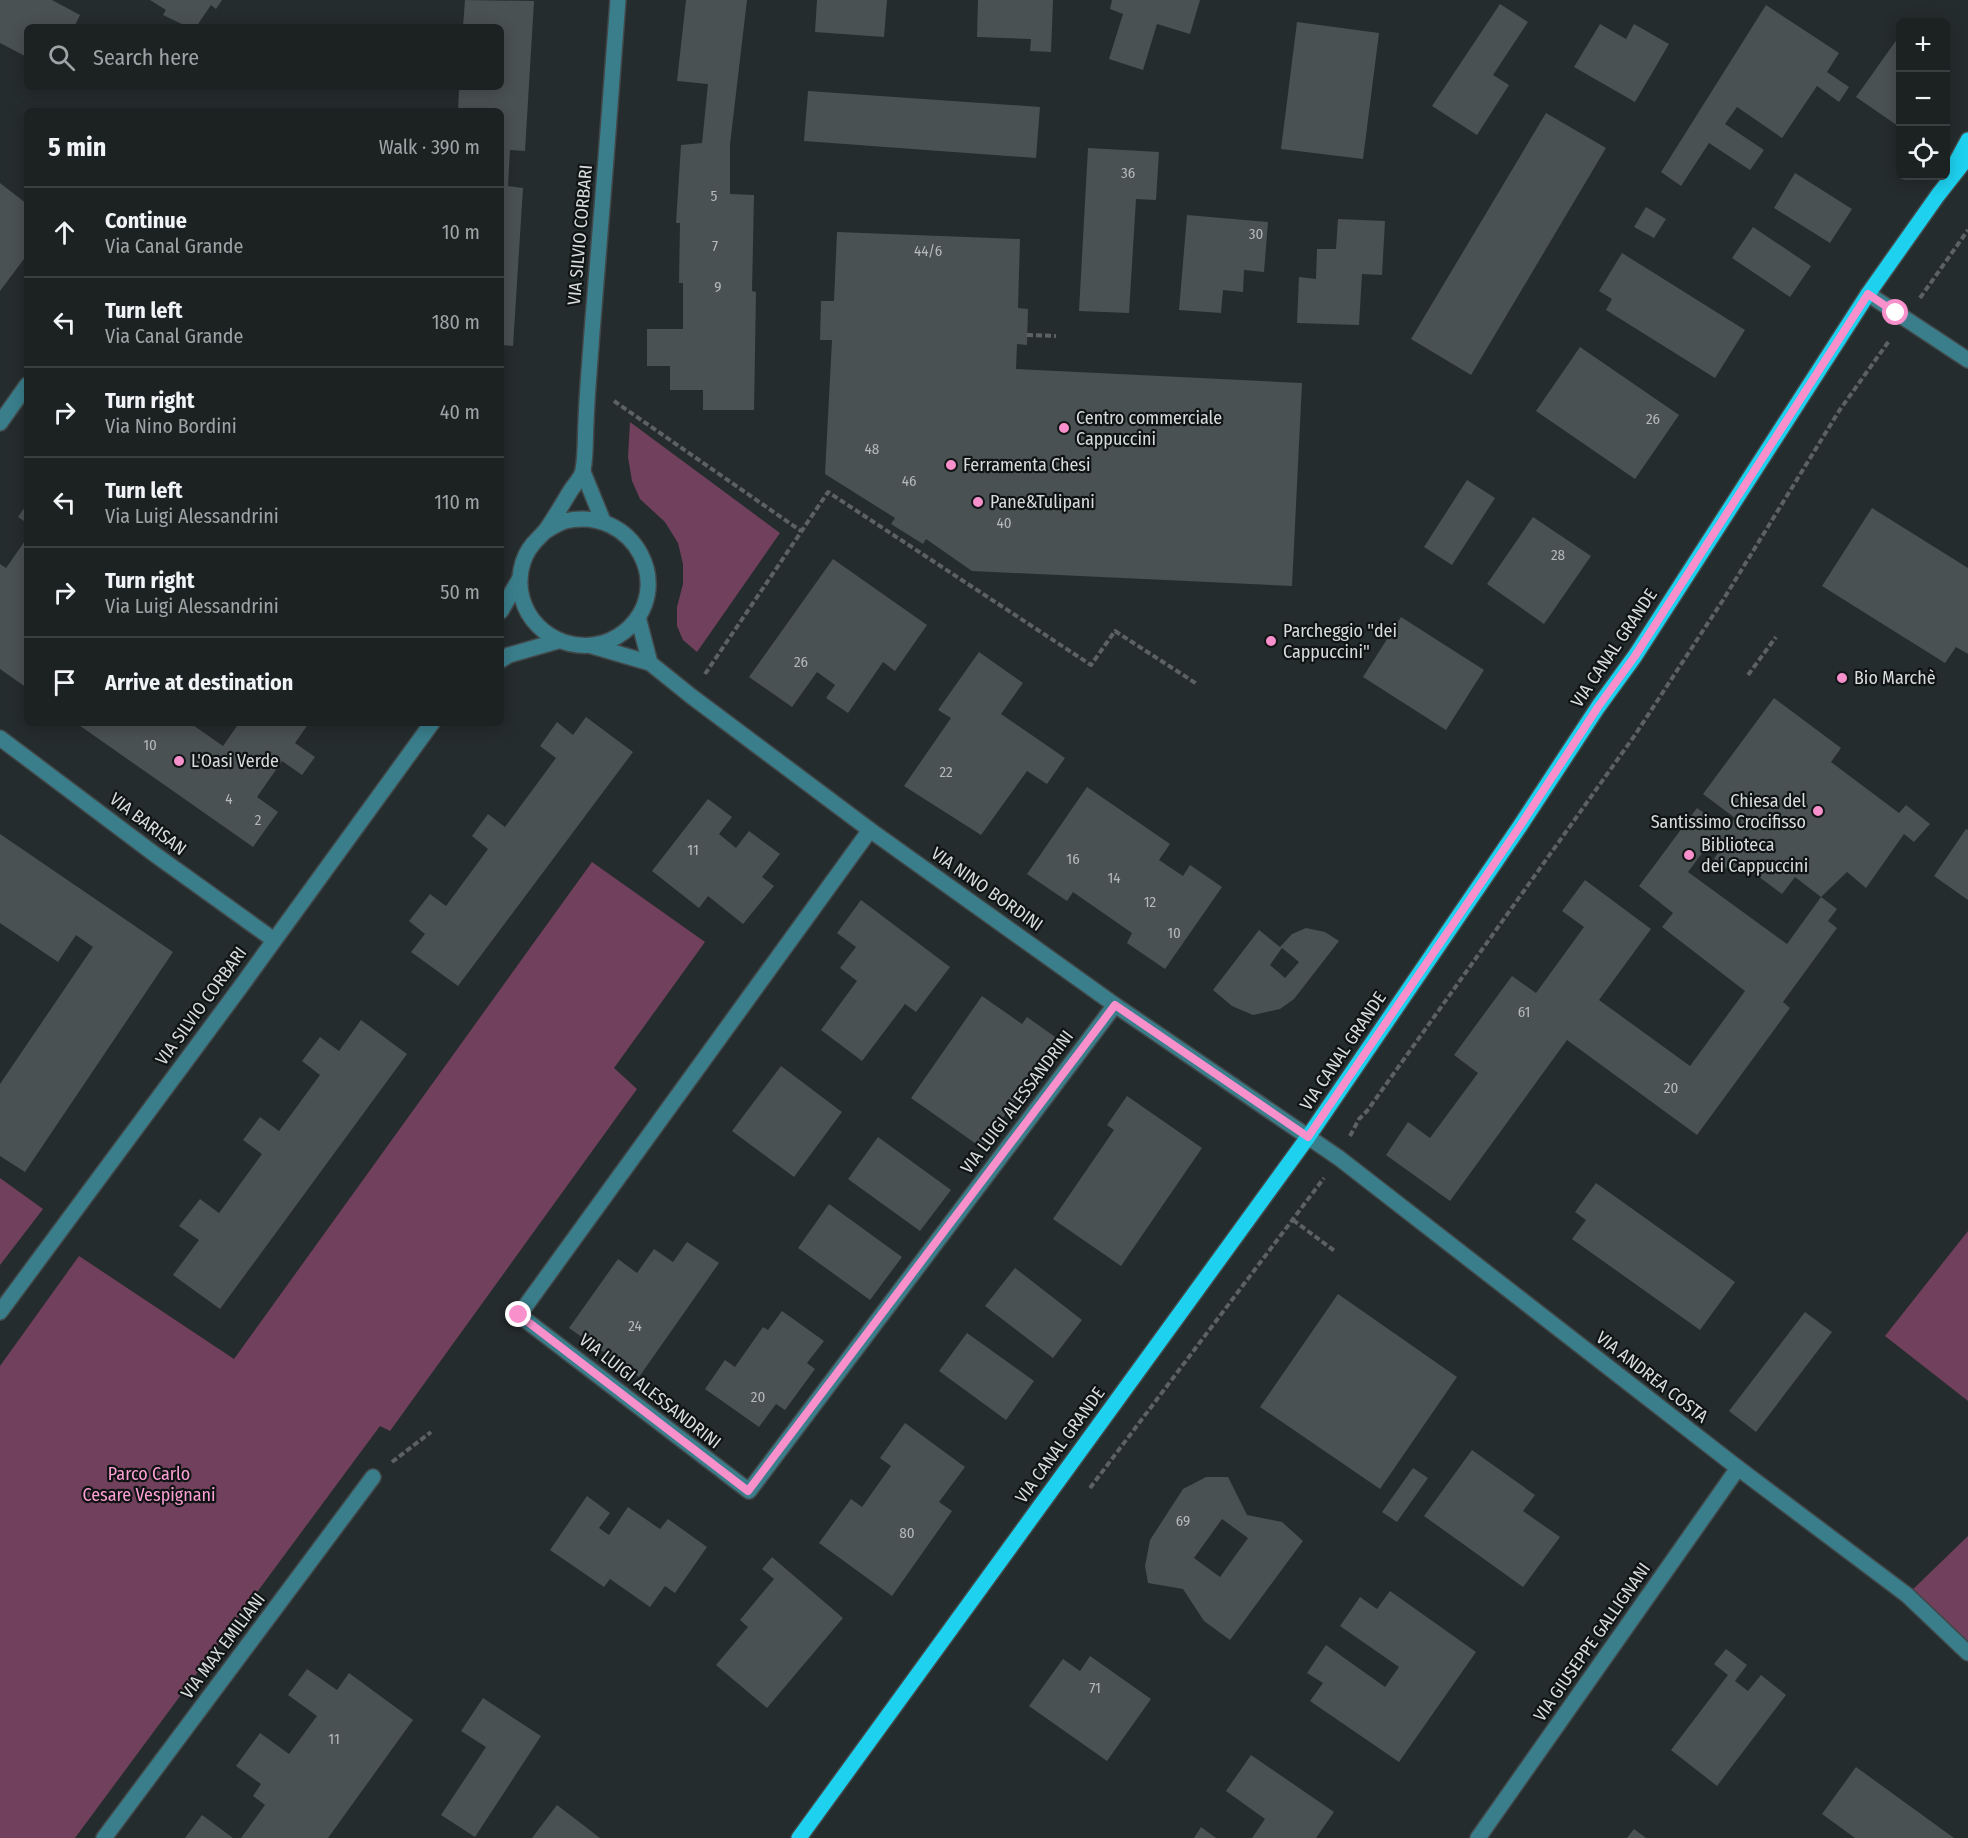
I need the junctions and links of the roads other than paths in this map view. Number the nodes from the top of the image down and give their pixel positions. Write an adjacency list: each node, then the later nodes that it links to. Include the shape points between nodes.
1 (618, 0): 9 (street, VIA SILVIO CORBARI)
2 (1968, 140): 4 (main road, VIA CANAL GRANDE)
3 (1968, 157): 4 (main road, VIA CANAL GRANDE)
4 (1938, 195): 5 (main road, VIA CANAL GRANDE)
5 (1868, 294): 6 (street); 24 (main road, VIA CANAL GRANDE, via 1635,656)
6 (1968, 360)
7 (24, 389): 8 (street)
8 (0, 423)
9 (583, 472): 10 (street, VIA SILVIO CORBARI); 11 (street, VIA SILVIO CORBARI)
10 (603, 521): 11 (street, VIA SILVIO CORBARI, via 583,518 562,522); 14 (street, VIA SILVIO CORBARI, via 621,530 644,560 646,599)
11 (544, 532): 12 (street, VIA SILVIO CORBARI, via 523,560)
12 (520, 578): 13 (street, VIA SILVIO CORBARI); 15 (street, VIA SILVIO CORBARI, via 521,597 529,616 541,631)
13 (504, 606)
14 (638, 617): 16 (street, VIA SILVIO CORBARI, via 610,641); 18 (street)
15 (558, 641): 16 (street, VIA SILVIO CORBARI); 17 (street, VIA SILVIO CORBARI)
16 (591, 646): 18 (street, VIA NINO BORDINI)
17 (504, 658)
18 (650, 663): 21 (street, VIA NINO BORDINI)
19 (430, 726): 22 (street, VIA SILVIO CORBARI)
20 (0, 738): 22 (street, VIA BARISAN)
21 (870, 830): 23 (street, VIA NINO BORDINI); 23 (street, VIA LUIGI ALESSANDRINI, via 519,1315 748,1491)
22 (274, 940): 25 (street, VIA SILVIO CORBARI)
23 (1115, 1005): 24 (street, VIA NINO BORDINI)
24 (1308, 1137): 26 (street, VIA ANDREA COSTA); 30 (main road, VIA CANAL GRANDE)
25 (0, 1312)
26 (1738, 1468): 28 (street, VIA ANDREA COSTA, via 1906,1595); 31 (street, VIA GIUSEPPE GALLIGNANI)
27 (373, 1477): 29 (street, VIA MAX EMILIANI)
28 (1968, 1653)
29 (104, 1838)
30 (798, 1838)
31 (1478, 1838)

